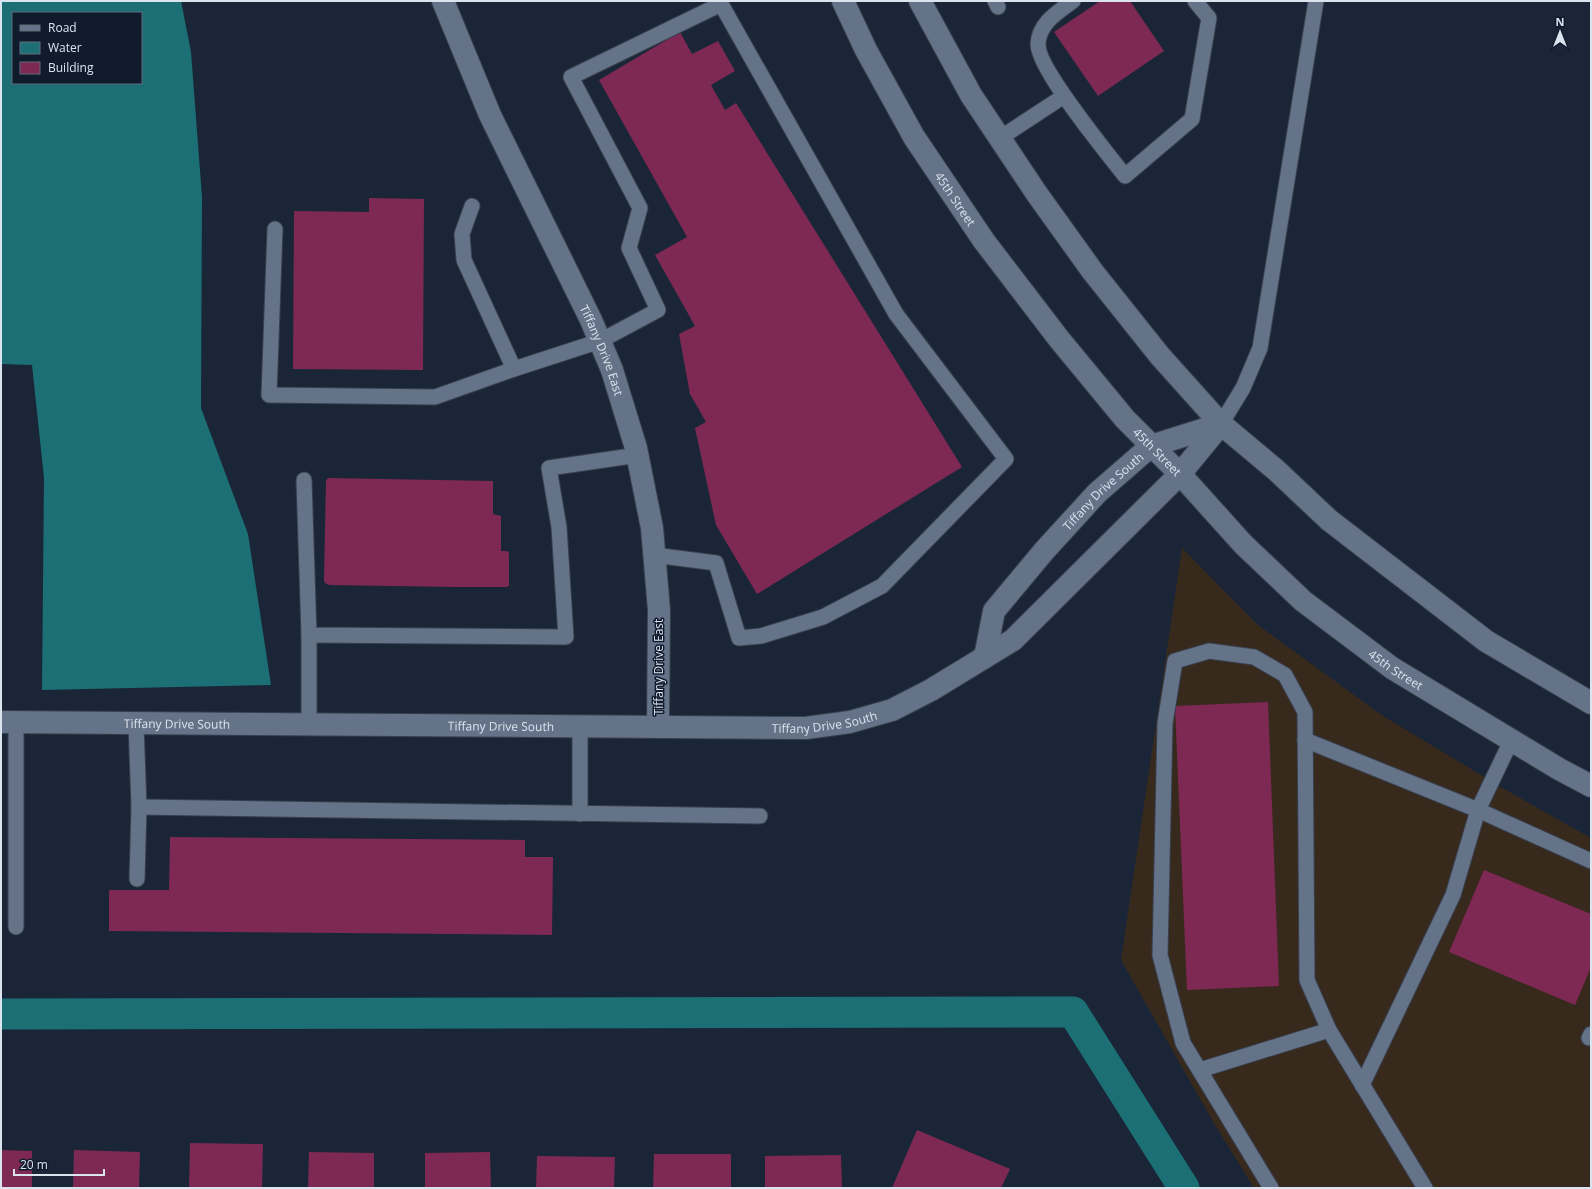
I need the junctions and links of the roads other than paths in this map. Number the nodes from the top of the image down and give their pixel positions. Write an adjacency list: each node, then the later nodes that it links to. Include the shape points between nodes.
1 (443, 1): 11 (street, Tiffany Drive East, via 490,115)
2 (843, 1): 14 (street, 45th Street, via 866,50 914,137 984,241 1059,339 1115,407)
3 (920, 1): 8 (street, via 971,95)
4 (1073, 1): 7 (lane, via 1046,22 1038,44)
5 (1195, 1): 7 (lane, via 1209,18 1192,119 1125,176)
6 (1316, 1): 13 (lane, via 1260,348 1243,388)
7 (1064, 96): 8 (lane)
8 (1000, 138): 13 (street, via 1093,272 1160,356)
9 (472, 206): 12 (lane, via 462,234 464,260)
10 (275, 229): 12 (lane, via 269,395 435,397)
11 (600, 341): 12 (lane); 15 (street, Tiffany Drive East, via 612,370); 18 (lane, via 658,310 630,248 640,208 571,77 721,4 896,314 1006,459 882,586 823,617 761,636 739,638 716,563)
12 (514, 369)
13 (1221, 424): 14 (street, Tiffany Drive South); 16 (street, Tiffany Drive South); 21 (street, via 1276,470 1329,520 1486,641)
14 (1152, 446): 16 (street, 45th Street); 20 (street, Tiffany Drive South, via 1097,493 994,610)
15 (638, 455): 18 (street, Tiffany Drive East, via 652,528); 19 (lane, via 548,468 559,527 566,637)
16 (1180, 474): 20 (street, Tiffany Drive South, via 1013,640); 28 (street, 45th Street, via 1243,544 1303,600 1392,668)
17 (304, 480): 19 (lane)
18 (654, 555): 26 (street, Tiffany Drive East, via 658,610)
19 (309, 635): 24 (lane)
20 (985, 657): 26 (street, Tiffany Drive South, via 912,701 892,710 850,722 806,728)
21 (1591, 703)
22 (9, 723): 23 (street, Tiffany Drive South); 36 (lane)
23 (136, 724): 24 (street, Tiffany Drive South); 30 (lane)
24 (309, 725): 25 (street, Tiffany Drive South)
25 (580, 727): 26 (street, Tiffany Drive South); 32 (lane)
26 (658, 727)
27 (1305, 740): 31 (lane); 37 (lane, via 1307,980); 38 (lane, via 1305,712 1285,675 1254,657 1209,651 1175,661 1165,723 1160,955 1183,1043)
28 (1511, 740): 29 (street, 45th Street); 31 (lane)
29 (1591, 786)
30 (139, 807): 32 (lane); 35 (lane)
31 (1478, 810): 34 (lane); 39 (lane, via 1453,896)
32 (580, 814): 33 (lane)
33 (760, 816)
34 (1591, 861)
35 (136, 879)
36 (16, 927)
37 (1329, 1030): 38 (lane); 39 (lane)
38 (1200, 1070): 40 (lane)
39 (1362, 1085): 41 (lane)
40 (1271, 1188)
41 (1425, 1188)

